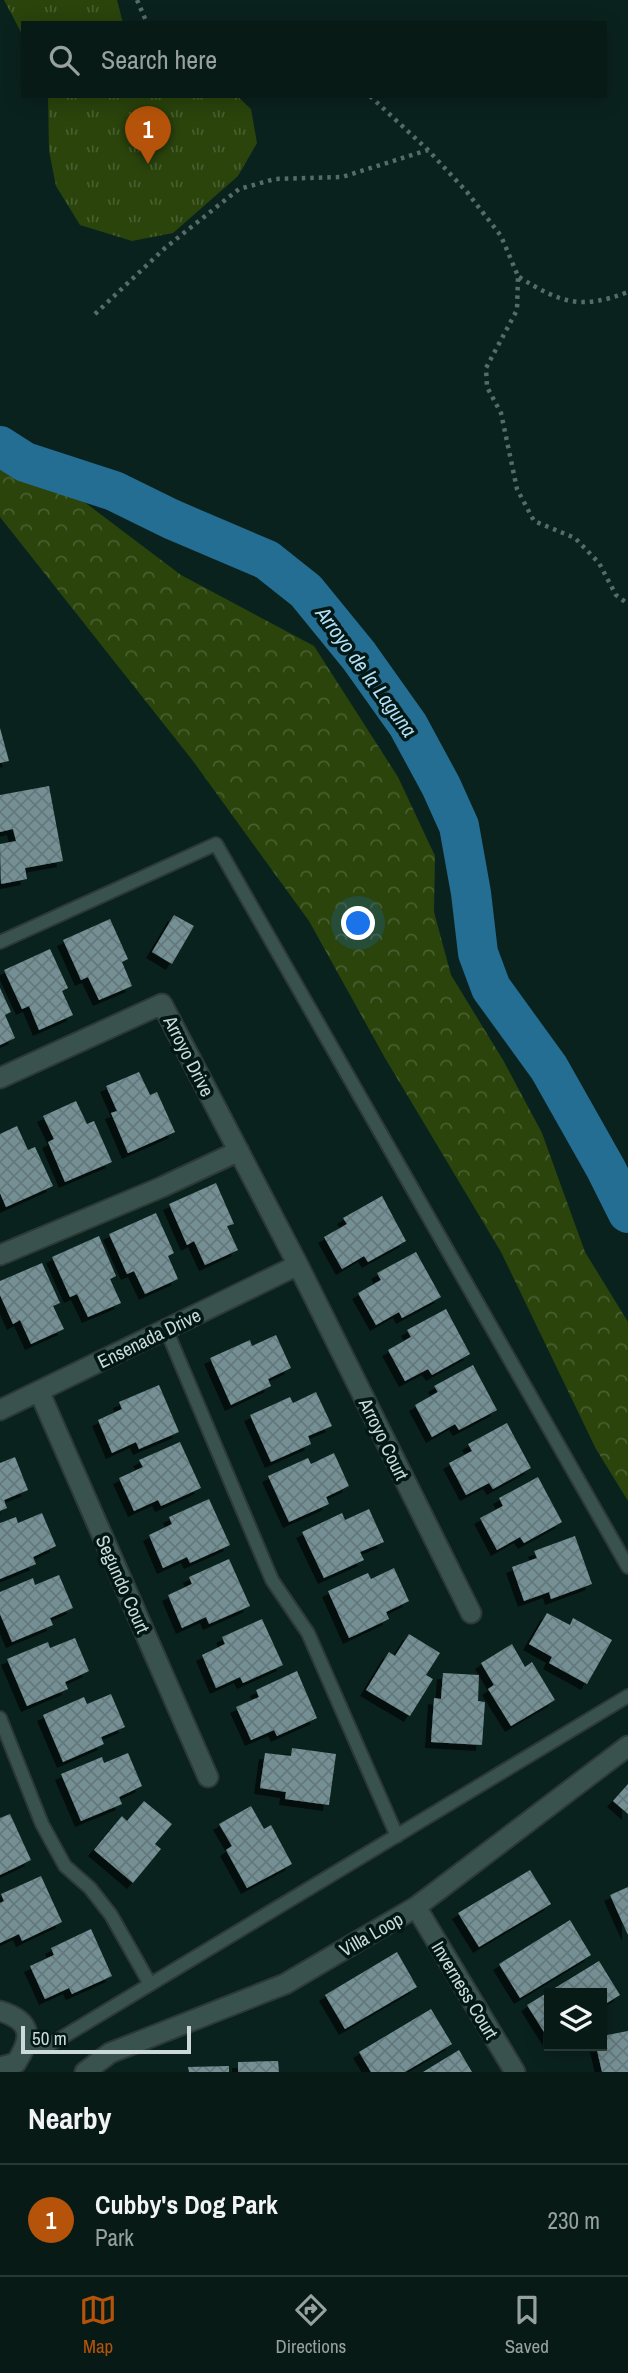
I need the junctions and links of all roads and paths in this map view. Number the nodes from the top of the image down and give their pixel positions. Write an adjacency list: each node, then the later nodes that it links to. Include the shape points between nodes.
1 (137, 0): 2 (path)
2 (146, 21)
3 (372, 98): 4 (path)
4 (428, 150): 5 (path, via 501,236); 7 (path, via 342,177 275,178 239,189 165,248)
5 (518, 276): 6 (path, via 567,302 603,302); 8 (path, via 517,310 486,368 487,387 501,413 517,489 534,521 575,538 599,563 616,595)
6 (628, 292)
7 (95, 314)
8 (628, 604)
9 (0, 942): 17 (lane, via 216,844)
10 (0, 1078): 11 (street, Arroyo Drive, via 162,1004)
11 (239, 1152): 12 (street); 13 (street, Arroyo Drive)
12 (0, 1255)
13 (298, 1265): 14 (street, Ensenada Drive); 18 (street, Arroyo Court)
14 (166, 1329): 15 (street, Ensenada Drive); 23 (lane, via 272,1580 307,1633)
15 (39, 1391): 16 (street, Ensenada Drive); 22 (street, Segundo Court)
16 (0, 1410)
17 (628, 1567)
18 (471, 1613)
19 (628, 1696): 23 (lane)
20 (0, 1718): 25 (lane, via 41,1824 65,1866 90,1888 110,1915)
21 (628, 1745): 24 (street, Villa Loop)
22 (208, 1777)
23 (397, 1836): 25 (lane)
24 (416, 1907): 29 (street, Villa Loop, via 285,1984 110,2053); 30 (street, Inverness Court)
25 (150, 1984): 27 (lane, via 48,2046)
26 (0, 2011): 27 (street, via 21,2022)
27 (27, 2046): 28 (street, via 16,2063)
28 (0, 2067)
29 (85, 2072)
30 (515, 2072)

